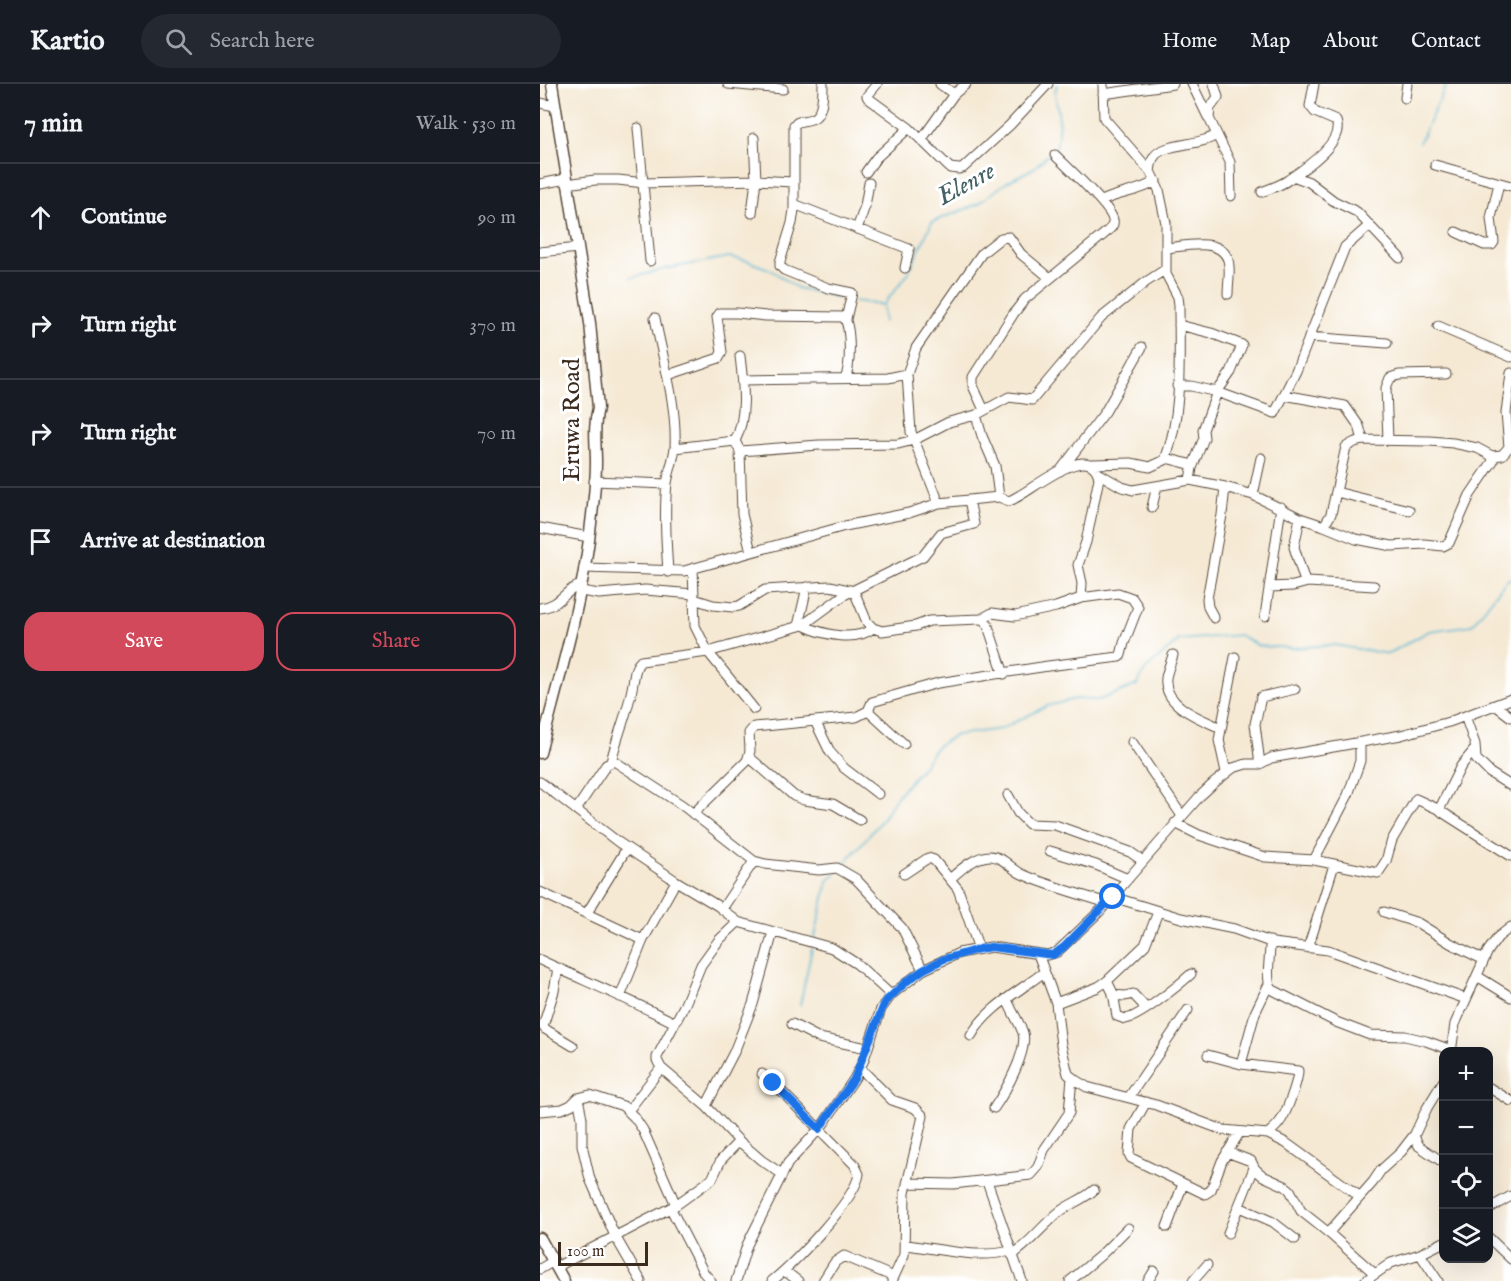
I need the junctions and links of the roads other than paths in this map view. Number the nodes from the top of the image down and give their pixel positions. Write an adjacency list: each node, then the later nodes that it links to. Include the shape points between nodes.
1 (552, 84): 18 (main road, Eruwa Road)
2 (728, 84): 13 (street)
3 (823, 84): 34 (street, via 817,115 794,125)
4 (877, 84): 21 (street, via 868,98)
5 (940, 84): 15 (street)
6 (966, 84): 15 (street)
7 (1048, 84): 24 (street, via 1010,125 959,169 950,168)
8 (1173, 84): 14 (street)
9 (1192, 84): 19 (street)
10 (1214, 84): 19 (street, via 1218,97 1210,108)
11 (1314, 84): 27 (street, via 1310,106 1336,121 1338,128 1330,146)
12 (1407, 84): 16 (street)
13 (783, 89)
14 (1103, 89): 28 (street, via 1104,118)
15 (954, 94): 24 (street)
16 (1405, 98)
17 (540, 103): 18 (street)
18 (555, 106): 32 (main road, Eruwa Road)
19 (1209, 118): 22 (street)
20 (638, 128): 36 (street)
21 (909, 128): 24 (street); 29 (street)
22 (1216, 135): 28 (street, via 1158,153 1152,159); 42 (street, via 1230,162)
23 (754, 138): 31 (street)
24 (922, 139)
25 (1055, 155): 43 (street)
26 (1435, 165): 38 (street)
27 (1306, 166): 30 (street); 35 (street)
28 (1150, 171): 33 (street)
29 (866, 172)
30 (1293, 176): 35 (street); 41 (street)
31 (756, 180): 34 (street); 36 (street); 45 (street)
32 (567, 181): 36 (street); 39 (street); 49 (main road, Eruwa Road)
33 (1156, 181): 43 (street); 50 (street, via 1165,215)
34 (793, 182): 44 (street)
35 (1309, 182): 46 (street, via 1357,212)
36 (644, 183): 53 (street)
37 (869, 183): 47 (street)
38 (1499, 183): 40 (street); 48 (street, via 1491,218 1492,245)
39 (540, 184)
40 (1511, 186)
41 (1262, 192)
42 (1231, 196)
43 (1102, 201): 56 (street, via 1113,219 1111,228)
44 (794, 204): 47 (street); 59 (street, via 780,266 828,288 852,293)
45 (752, 213)
46 (1370, 225): 52 (street); 62 (street, via 1345,247)
47 (857, 229): 54 (street, via 909,249)
48 (1455, 232)
49 (579, 248): 51 (street); 93 (main road, Eruwa Road, via 598,408)
50 (1167, 248): 55 (street); 57 (street, via 1218,247 1229,262)
51 (540, 252)
52 (1400, 258)
53 (650, 261)
54 (905, 268)
55 (1167, 269): 60 (street, via 1178,297); 76 (street, via 1101,318 1032,400 1009,397)
56 (1050, 278): 68 (street, via 1021,254 1008,237 1001,238 982,253 916,348); 76 (street, via 1025,299 974,372)
57 (1228, 294)
58 (655, 318): 70 (street)
59 (846, 319): 70 (street, via 720,313 717,317 721,355); 71 (street, via 849,367)
60 (1179, 325): 73 (street); 74 (street, via 1242,345)
61 (1438, 326): 66 (street)
62 (1309, 337): 63 (street); 75 (street)
63 (1387, 343)
64 (1142, 347): 90 (street, via 1105,412)
65 (740, 356): 72 (street)
66 (1511, 357)
67 (1511, 373): 81 (street, via 1506,413)
68 (906, 374): 71 (street); 77 (street)
69 (1446, 374): 79 (street, via 1390,378 1386,388)
70 (668, 375): 82 (street)
71 (845, 378): 72 (street)
72 (743, 380): 80 (street, via 741,428)
73 (1177, 386): 74 (street); 85 (street)
74 (1217, 392): 75 (street, via 1273,413); 88 (street)
75 (1284, 395): 78 (street, via 1346,406)
76 (980, 412): 77 (street); 100 (street, via 982,436 995,466)
77 (914, 440): 83 (street); 102 (street)
78 (1363, 440): 79 (street); 98 (street, via 1346,447)
79 (1388, 440): 84 (street, via 1453,443)
80 (735, 441): 82 (street); 83 (street)
81 (1510, 446): 84 (street, via 1502,455)
82 (675, 448): 94 (street)
83 (740, 451): 110 (street, via 742,514)
84 (1492, 456): 107 (street, via 1493,462 1470,495 1447,545 1392,546 1356,539)
85 (1166, 458): 88 (street); 89 (street, via 1150,467)
86 (1261, 458): 99 (street)
87 (1092, 464): 89 (street); 90 (street, via 1083,462); 91 (street)
88 (1193, 465): 92 (street)
89 (1139, 466): 97 (street)
90 (1060, 471): 100 (street, via 1015,500)
91 (1098, 473): 97 (street, via 1122,488); 121 (street, via 1078,565)
92 (1190, 480): 95 (street); 96 (street)
93 (594, 481): 94 (street); 109 (main road, Eruwa Road)
94 (667, 484): 113 (street)
95 (1157, 486): 97 (street); 103 (street)
96 (1225, 487): 99 (street); 124 (street, via 1207,599)
97 (1143, 488)
98 (1336, 492): 105 (street); 107 (street)
99 (1253, 495): 104 (street)
100 (999, 497): 101 (street)
101 (969, 500): 102 (street); 119 (street, via 974,524 941,533 923,556)
102 (939, 503): 110 (street)
103 (1152, 507)
104 (1281, 507): 106 (street); 117 (street)
105 (1409, 510)
106 (1300, 518): 107 (street); 114 (street, via 1294,547)
107 (1324, 526)
108 (540, 530): 109 (street)
109 (589, 537): 111 (main road, Eruwa Road)
110 (751, 552): 112 (street)
111 (585, 568): 113 (street); 118 (main road, Eruwa Road)
112 (693, 568): 113 (street); 120 (street)
113 (668, 572)
114 (1305, 582): 115 (street); 117 (street)
115 (1374, 586)
116 (807, 587): 119 (street); 120 (street, via 765,590 733,608); 126 (street)
117 (1269, 587): 123 (street)
118 (581, 589): 120 (street, via 599,594 645,590); 122 (street, via 574,587 563,599); 144 (main road, Eruwa Road)
119 (854, 591): 126 (street); 127 (street)
120 (694, 597): 128 (street, via 695,626)
121 (1081, 598): 125 (street, via 1015,616 992,613); 131 (street, via 1118,593 1136,602 1138,610 1121,656)
122 (540, 608)
123 (1265, 616)
124 (1214, 618)
125 (981, 619): 127 (street, via 929,621 889,631); 131 (street, via 987,623)
126 (801, 626): 127 (street, via 816,632 851,635); 128 (street)
127 (873, 628)
128 (708, 652): 135 (street); 147 (street, via 637,664 629,706)
129 (1173, 655): 140 (street, via 1166,678 1170,693 1182,709)
130 (1234, 657): 140 (street)
131 (1004, 674): 136 (street, via 938,683 872,702)
132 (1294, 689): 148 (street, via 1261,697 1256,724)
133 (1511, 699): 134 (street)
134 (1495, 705): 137 (street); 138 (street)
135 (754, 709)
136 (867, 711): 139 (street, via 856,717); 143 (street)
137 (1465, 716): 142 (street); 145 (street)
138 (1511, 717)
139 (815, 721): 146 (street, via 754,727 749,733); 152 (street, via 830,752)
140 (1221, 728): 149 (street, via 1219,740)
141 (1132, 742): 158 (street)
142 (1360, 743): 148 (street, via 1271,758); 162 (street, via 1360,761 1348,795)
143 (904, 744)
144 (541, 747)
145 (1475, 749): 151 (street, via 1479,764); 155 (street, via 1461,766)
146 (749, 757): 156 (street); 157 (street, via 794,795 833,804)
147 (610, 762): 154 (street); 156 (street)
148 (1260, 764): 149 (street, via 1246,764)
149 (1226, 772): 158 (street)
150 (540, 782): 154 (street)
151 (1511, 786)
152 (878, 794)
153 (1008, 795): 164 (street, via 1029,824 1055,825 1092,837)
154 (576, 810): 159 (street)
155 (1440, 810): 161 (street); 165 (street, via 1416,799 1378,873)
156 (693, 814): 163 (street)
157 (860, 820)
158 (1179, 820): 162 (street, via 1199,835 1265,857); 164 (street)
159 (627, 848): 169 (street); 175 (street)
160 (1050, 851): 168 (street)
161 (1511, 856)
162 (1314, 860): 165 (street)
163 (754, 861): 172 (street); 187 (street, via 819,870 835,868 856,879 908,937)
164 (1143, 861): 168 (street)
165 (1334, 864): 181 (street)
166 (904, 874): 167 (street, via 931,858)
167 (950, 879): 171 (street, via 980,858 994,856 1023,875); 182 (street, via 958,889)
168 (1128, 879): 171 (street)
169 (676, 881): 172 (street); 179 (street)
170 (540, 892): 175 (street)
171 (1110, 900): 173 (street); 183 (street, via 1064,947 1053,955)
172 (722, 909): 176 (street)
173 (1158, 912): 180 (street); 191 (street, via 1145,945)
174 (1384, 912): 185 (street, via 1418,924)
175 (587, 913): 179 (street)
176 (738, 922): 178 (street); 202 (street, via 701,965)
177 (1511, 927): 185 (street, via 1492,944)
178 (773, 932): 193 (street, via 832,948 857,964); 221 (street, via 753,1004)
179 (643, 940): 195 (street)
180 (1270, 941): 181 (street); 192 (street)
181 (1308, 948): 198 (street, via 1343,955)
182 (979, 949): 183 (street, via 991,947); 187 (street)
183 (1038, 954): 188 (street)
184 (540, 960): 186 (street)
185 (1484, 960): 190 (street)
186 (558, 968): 195 (street); 205 (street, via 543,1026)
187 (923, 970): 193 (street)
188 (1044, 972): 197 (street); 199 (street)
189 (1191, 974): 200 (street)
190 (1477, 975): 196 (street); 198 (street)
191 (1107, 981): 194 (street); 199 (street)
192 (1268, 986): 206 (street, via 1336,1022 1370,1035 1405,1036); 210 (street, via 1255,1013)
193 (891, 995): 208 (street, via 881,1009)
194 (1113, 995): 200 (street, via 1133,994); 200 (street, via 1118,1018 1130,1019)
195 (620, 997): 202 (street)
196 (1511, 997)
197 (1006, 999): 204 (street, via 978,1023); 222 (street, via 1023,1034 1024,1046)
198 (1466, 999): 207 (street, via 1455,1024)
199 (1056, 1003): 214 (street, via 1061,1045)
200 (1146, 1008)
201 (1188, 1010): 217 (street)
202 (675, 1023): 211 (street, via 657,1057)
203 (792, 1024): 208 (street, via 819,1038)
204 (970, 1036)
205 (573, 1046)
206 (1441, 1047)
207 (1452, 1047)
208 (867, 1048): 212 (street)
209 (1208, 1055): 210 (street)
210 (1241, 1064): 228 (street, via 1298,1071 1280,1123)
211 (661, 1068): 221 (street); 223 (street)
212 (860, 1068): 225 (street); 236 (street, via 892,1100 915,1108 923,1116)
213 (762, 1074): 225 (street)
214 (1071, 1077): 217 (street, via 1087,1087); 235 (street, via 1069,1113 1035,1171 1031,1175)
215 (1439, 1087): 229 (street)
216 (1493, 1090): 219 (street)
217 (1129, 1097): 220 (street)
218 (578, 1098): 223 (street, via 590,1095 617,1103); 224 (street, via 562,1109); 248 (street, via 590,1179)
219 (1511, 1101)
220 (1146, 1102): 226 (street); 237 (street, via 1131,1129 1130,1154 1134,1161)
221 (706, 1106): 230 (street)
222 (994, 1108)
223 (628, 1111): 242 (street, via 643,1130)
224 (540, 1112)
225 (819, 1129): 234 (street); 260 (street, via 854,1164 858,1180 820,1234)
226 (1227, 1131): 227 (street); 231 (street)
227 (1240, 1132): 228 (street); 231 (street)
228 (1268, 1134): 239 (street)
229 (1415, 1134): 232 (street, via 1419,1146); 239 (street)
230 (739, 1141): 234 (street); 242 (street, via 721,1160 712,1179)
231 (1229, 1148): 233 (street, via 1251,1161); 237 (street, via 1208,1193)
232 (1439, 1159)
233 (1254, 1168): 243 (street); 247 (street, via 1290,1190 1301,1211)
234 (782, 1174): 268 (street, via 747,1245)
235 (987, 1181): 236 (street); 254 (street)
236 (907, 1183): 253 (street)
237 (1183, 1184): 244 (street)
238 (1094, 1190): 254 (street, via 1062,1210 1029,1243)
239 (1359, 1196): 247 (street)
240 (1511, 1196): 241 (street)
241 (1493, 1206)
242 (674, 1207): 248 (street); 267 (street)
243 (1239, 1207): 246 (street); 250 (street, via 1273,1222)
244 (1167, 1227)
245 (1128, 1228): 264 (street)
246 (1228, 1233)
247 (1330, 1234): 262 (street)
248 (615, 1236): 257 (street); 266 (street)
249 (540, 1238): 257 (main road)
250 (1295, 1239)
251 (1493, 1242): 256 (street)
252 (1439, 1244): 255 (street)
253 (906, 1245): 254 (street, via 970,1254); 263 (street)
254 (1012, 1253): 272 (street)
255 (1420, 1254): 262 (street, via 1391,1263); 276 (street)
256 (1511, 1259)
257 (554, 1264): 259 (street); 265 (main road)
258 (1207, 1265): 274 (street)
259 (540, 1269)
260 (785, 1270): 269 (street); 270 (street)
261 (1154, 1271): 273 (street)
262 (1376, 1274): 275 (street)
263 (893, 1279): 271 (street, via 844,1256 835,1262)
264 (1077, 1279)
265 (564, 1281)
266 (641, 1281)
267 (711, 1281)
268 (736, 1281)
269 (772, 1281)
270 (798, 1281)
271 (823, 1281)
272 (1022, 1281)
273 (1148, 1281)
274 (1193, 1281)
275 (1365, 1281)
276 (1438, 1281)

